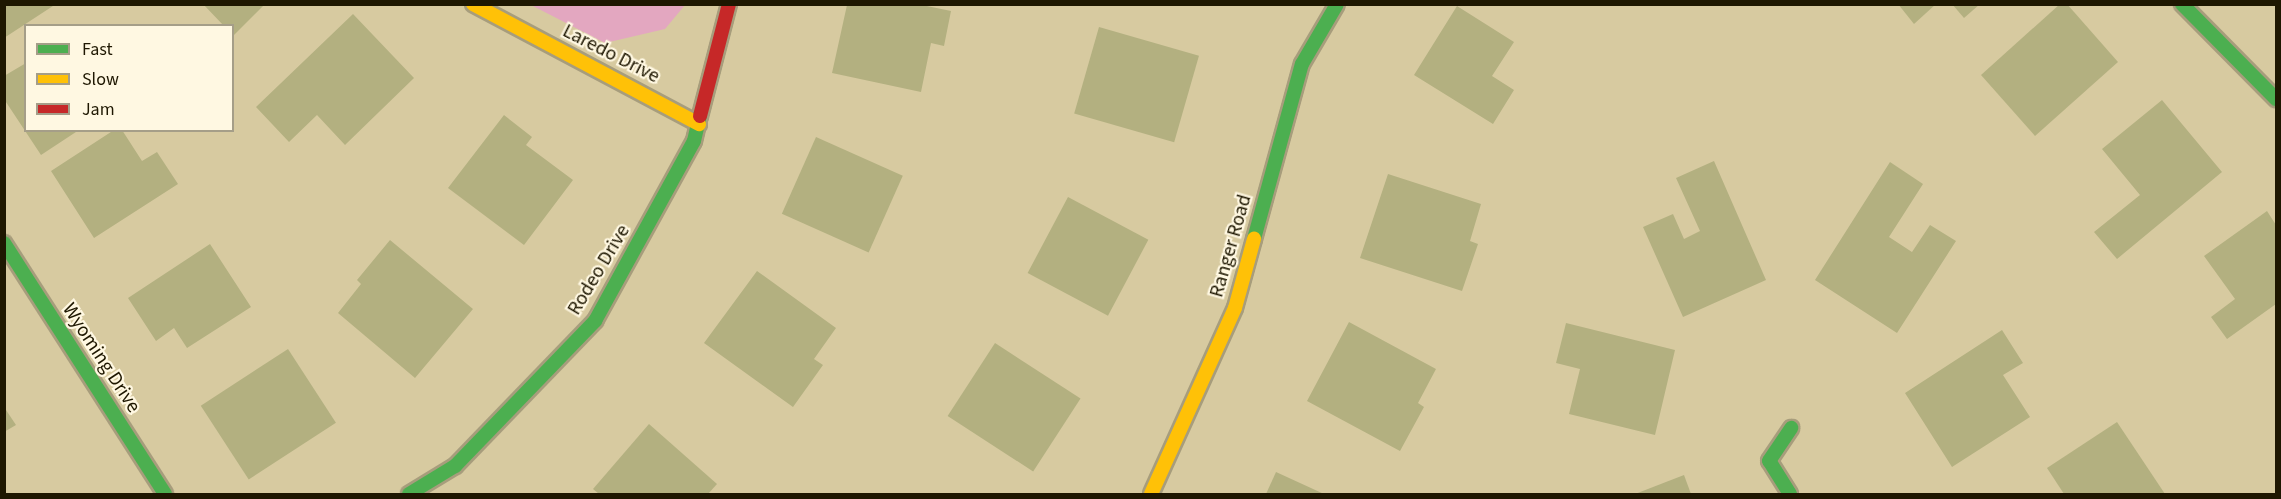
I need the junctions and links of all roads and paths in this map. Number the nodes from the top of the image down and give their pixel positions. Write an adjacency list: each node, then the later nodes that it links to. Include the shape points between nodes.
1 (473, 4): 6 (street, Laredo Drive)
2 (729, 4): 6 (street, Rodeo Drive)
3 (1337, 4): 11 (street, Ranger Road, via 1302,64 1235,308)
4 (2182, 4): 5 (street)
5 (2277, 99)
6 (699, 124): 10 (street, Rodeo Drive, via 694,141 595,321 455,466)
7 (4, 243): 9 (street, Wyoming Drive)
8 (1791, 428): 12 (street, via 1769,461)
9 (165, 495)
10 (410, 495)
11 (1151, 495)
12 (1790, 495)

